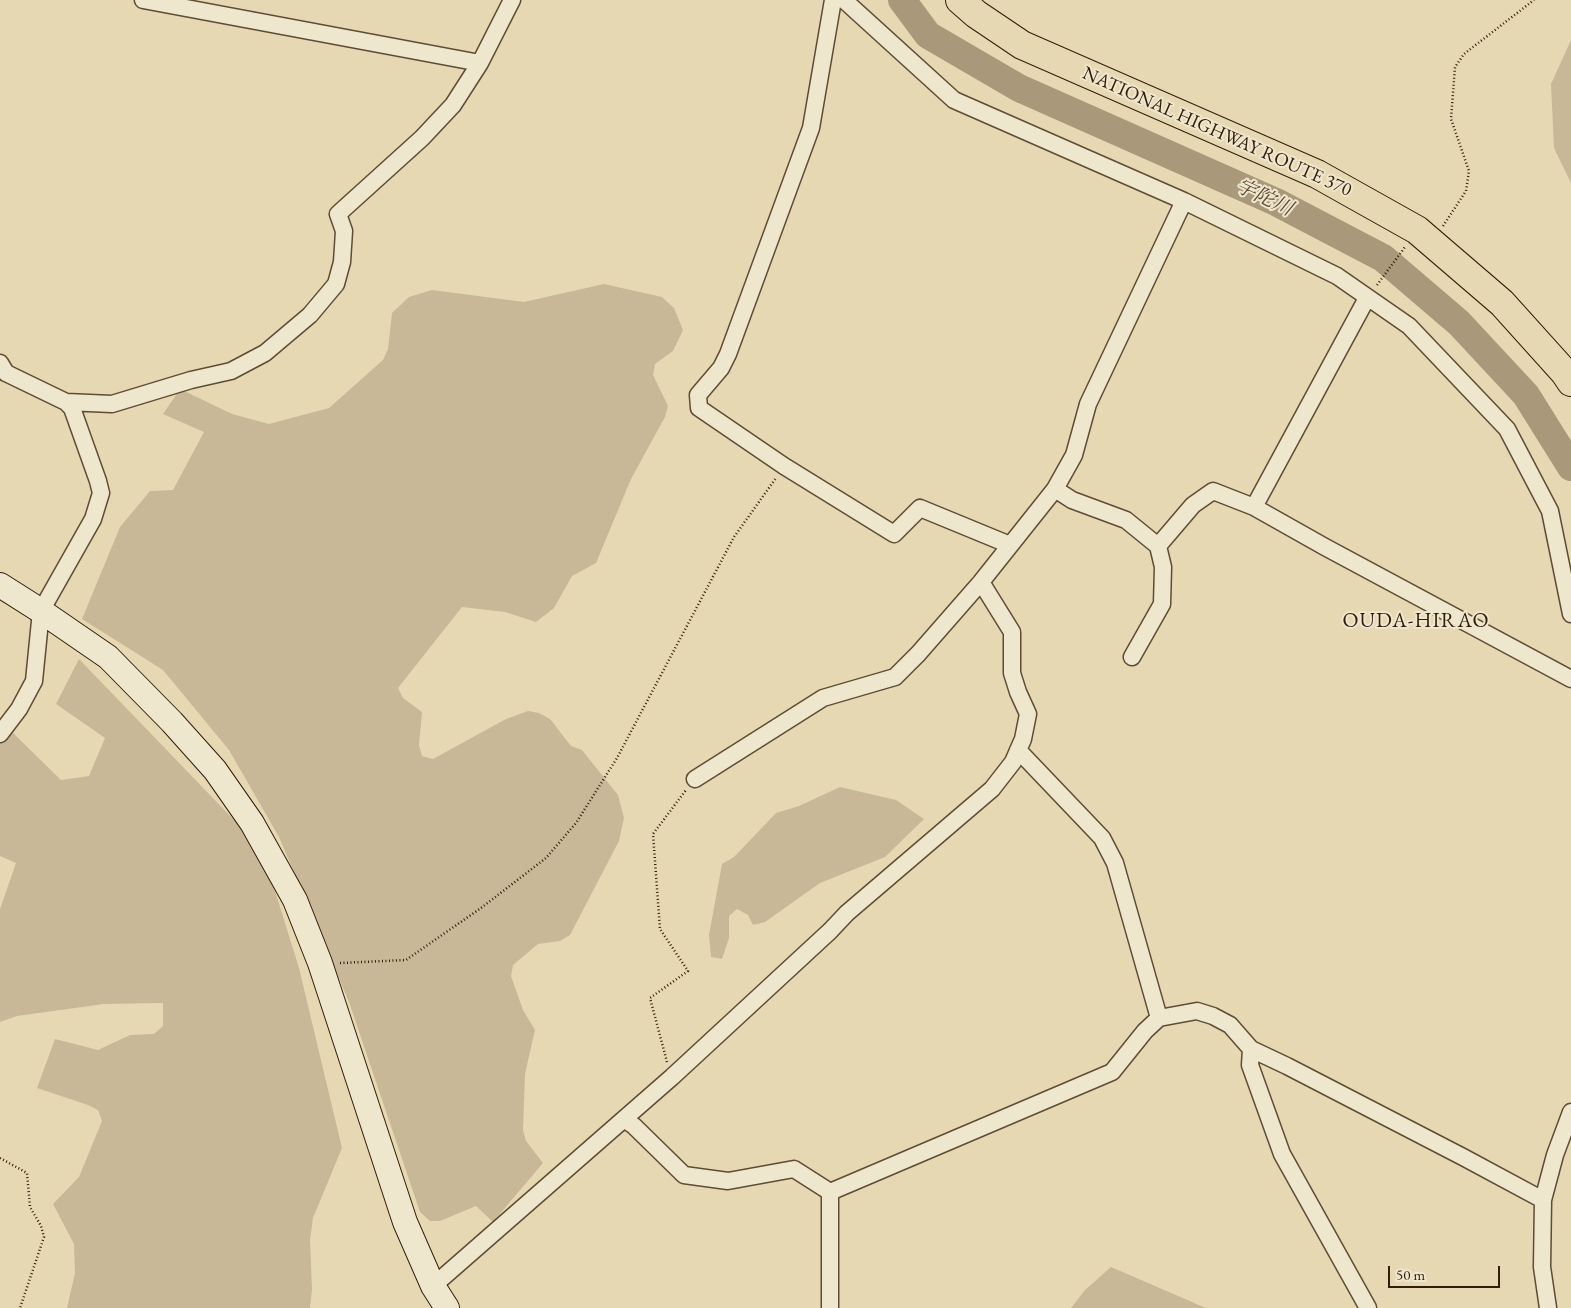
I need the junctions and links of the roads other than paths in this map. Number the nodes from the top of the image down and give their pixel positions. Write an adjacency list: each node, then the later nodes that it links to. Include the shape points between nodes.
1 (143, 0): 6 (street)
2 (512, 0): 6 (street)
3 (833, 0): 14 (street, via 811,128 728,354 721,368 698,395 698,408 894,534 920,508)
4 (844, 0): 7 (street, via 954,100)
5 (960, 0): 10 (highway, NATIONAL HIGHWAY ROUTE 370, via 1022,45 1317,174 1418,230 1502,303)
6 (480, 63): 11 (street, via 453,105 422,138 338,214 344,231 342,262 336,284 310,315 265,353 231,371 112,404)
7 (1184, 201): 8 (street); 12 (street, via 1088,404 1074,455)
8 (1371, 292): 13 (street); 19 (street, via 1507,428 1550,511)
9 (0, 363): 11 (street, via 6,373)
10 (1571, 382)
11 (66, 402): 18 (street, via 78,422 100,493 93,519)
12 (1055, 489): 14 (street); 15 (street, via 1072,500 1126,520)
13 (1254, 507): 15 (street, via 1213,491 1193,505); 21 (street)
14 (1010, 545): 16 (street)
15 (1158, 546): 20 (street, via 1162,566 1162,604)
16 (981, 582): 23 (street, via 1012,632 1012,673 1028,714); 24 (street, via 895,677 824,698)
17 (0, 585): 18 (street)
18 (41, 611): 22 (street, via 34,681); 31 (street, via 108,657 215,770 252,824 295,900 320,963 405,1222)
19 (1571, 614)
20 (1132, 657)
21 (1571, 680)
22 (0, 734)
23 (1018, 750): 25 (street, via 1102,838 1115,863); 28 (street, via 1013,762 992,788 847,913)
24 (695, 779)
25 (1159, 1018): 26 (street, via 1197,1011 1230,1025); 29 (street, via 1112,1072)
26 (1251, 1049): 30 (street); 34 (street, via 1250,1065 1282,1154)
27 (1571, 1112): 30 (street)
28 (624, 1119): 29 (street, via 684,1175 728,1181 794,1169); 31 (street)
29 (830, 1192): 33 (street)
30 (1543, 1200): 35 (street, via 1542,1267)
31 (433, 1286): 32 (street)
32 (448, 1308)
33 (830, 1308)
34 (1368, 1308)
35 (1548, 1308)

